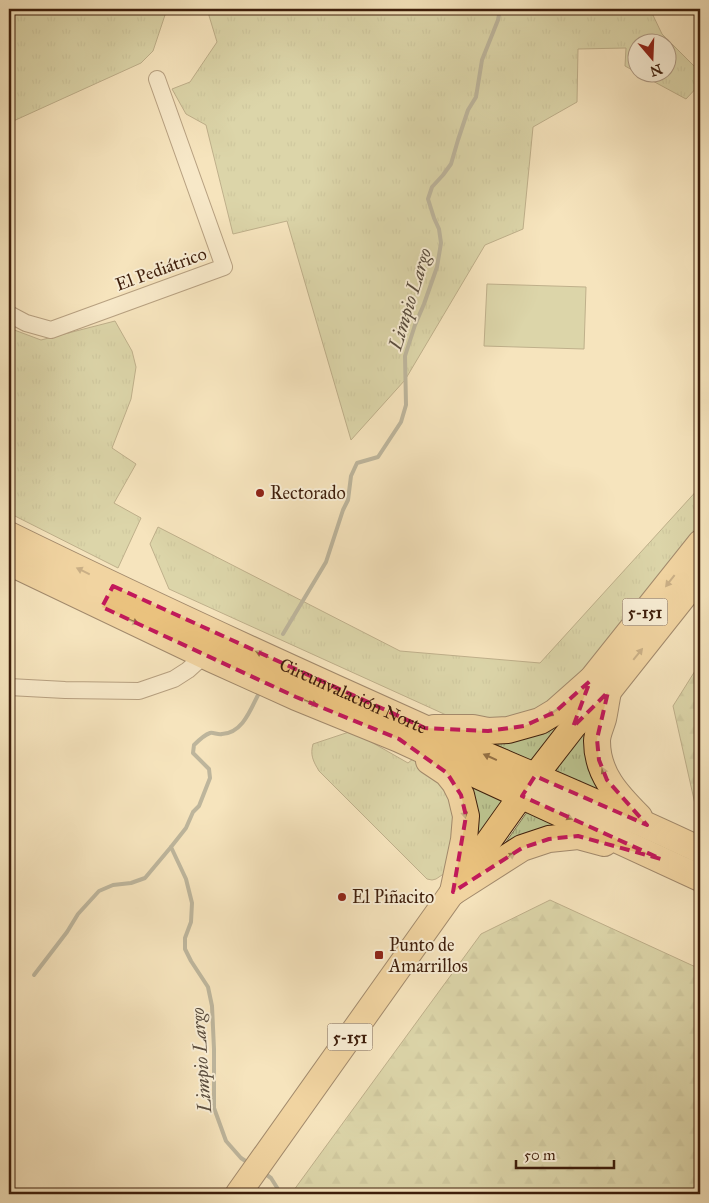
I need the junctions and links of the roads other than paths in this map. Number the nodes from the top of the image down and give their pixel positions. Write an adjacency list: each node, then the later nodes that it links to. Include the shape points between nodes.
1 (157, 80): 2 (street, El Pediátrico, via 224,267 51,330)
2 (9, 314)
3 (9, 534): 7 (highway, Circunvalación Norte, one-way to 3)
4 (700, 543): 10 (main road, 5-151, one-way to 10)
5 (9, 562): 7 (highway, Circunvalación Norte)
6 (700, 576): 10 (main road, 5-151, one-way to 6)
7 (107, 596): 8 (highway, Circunvalación Norte); 9 (highway, Circunvalación Norte, one-way to 9)
8 (224, 636): 9 (street); 12 (highway, Circunvalación Norte, one-way to 8)
9 (205, 656): 11 (street, via 174,679 138,691); 13 (highway, Circunvalación Norte, one-way to 13)
10 (599, 686): 12 (highway, one-way to 12, via 540,721 508,730); 14 (main road, 5-151, via 573,727); 15 (highway, one-way to 10, via 607,780 599,760 597,740 603,716)
11 (9, 687)
12 (424, 728): 14 (highway, Circunvalación Norte, one-way to 12)
13 (399, 739): 14 (highway, Circunvalación Norte); 19 (highway, one-way to 19, via 447,773 461,795 466,816)
14 (528, 786): 15 (highway, Circunvalación Norte); 17 (highway, Circunvalación Norte, one-way to 17); 19 (main road, 5-151)
15 (647, 824): 16 (highway, Circunvalación Norte)
16 (700, 850)
17 (661, 860): 18 (highway, Circunvalación Norte); 19 (highway, one-way to 17, via 522,848 549,839 578,836)
18 (700, 878)
19 (453, 892): 20 (main road, 5-151)
20 (238, 1194)

